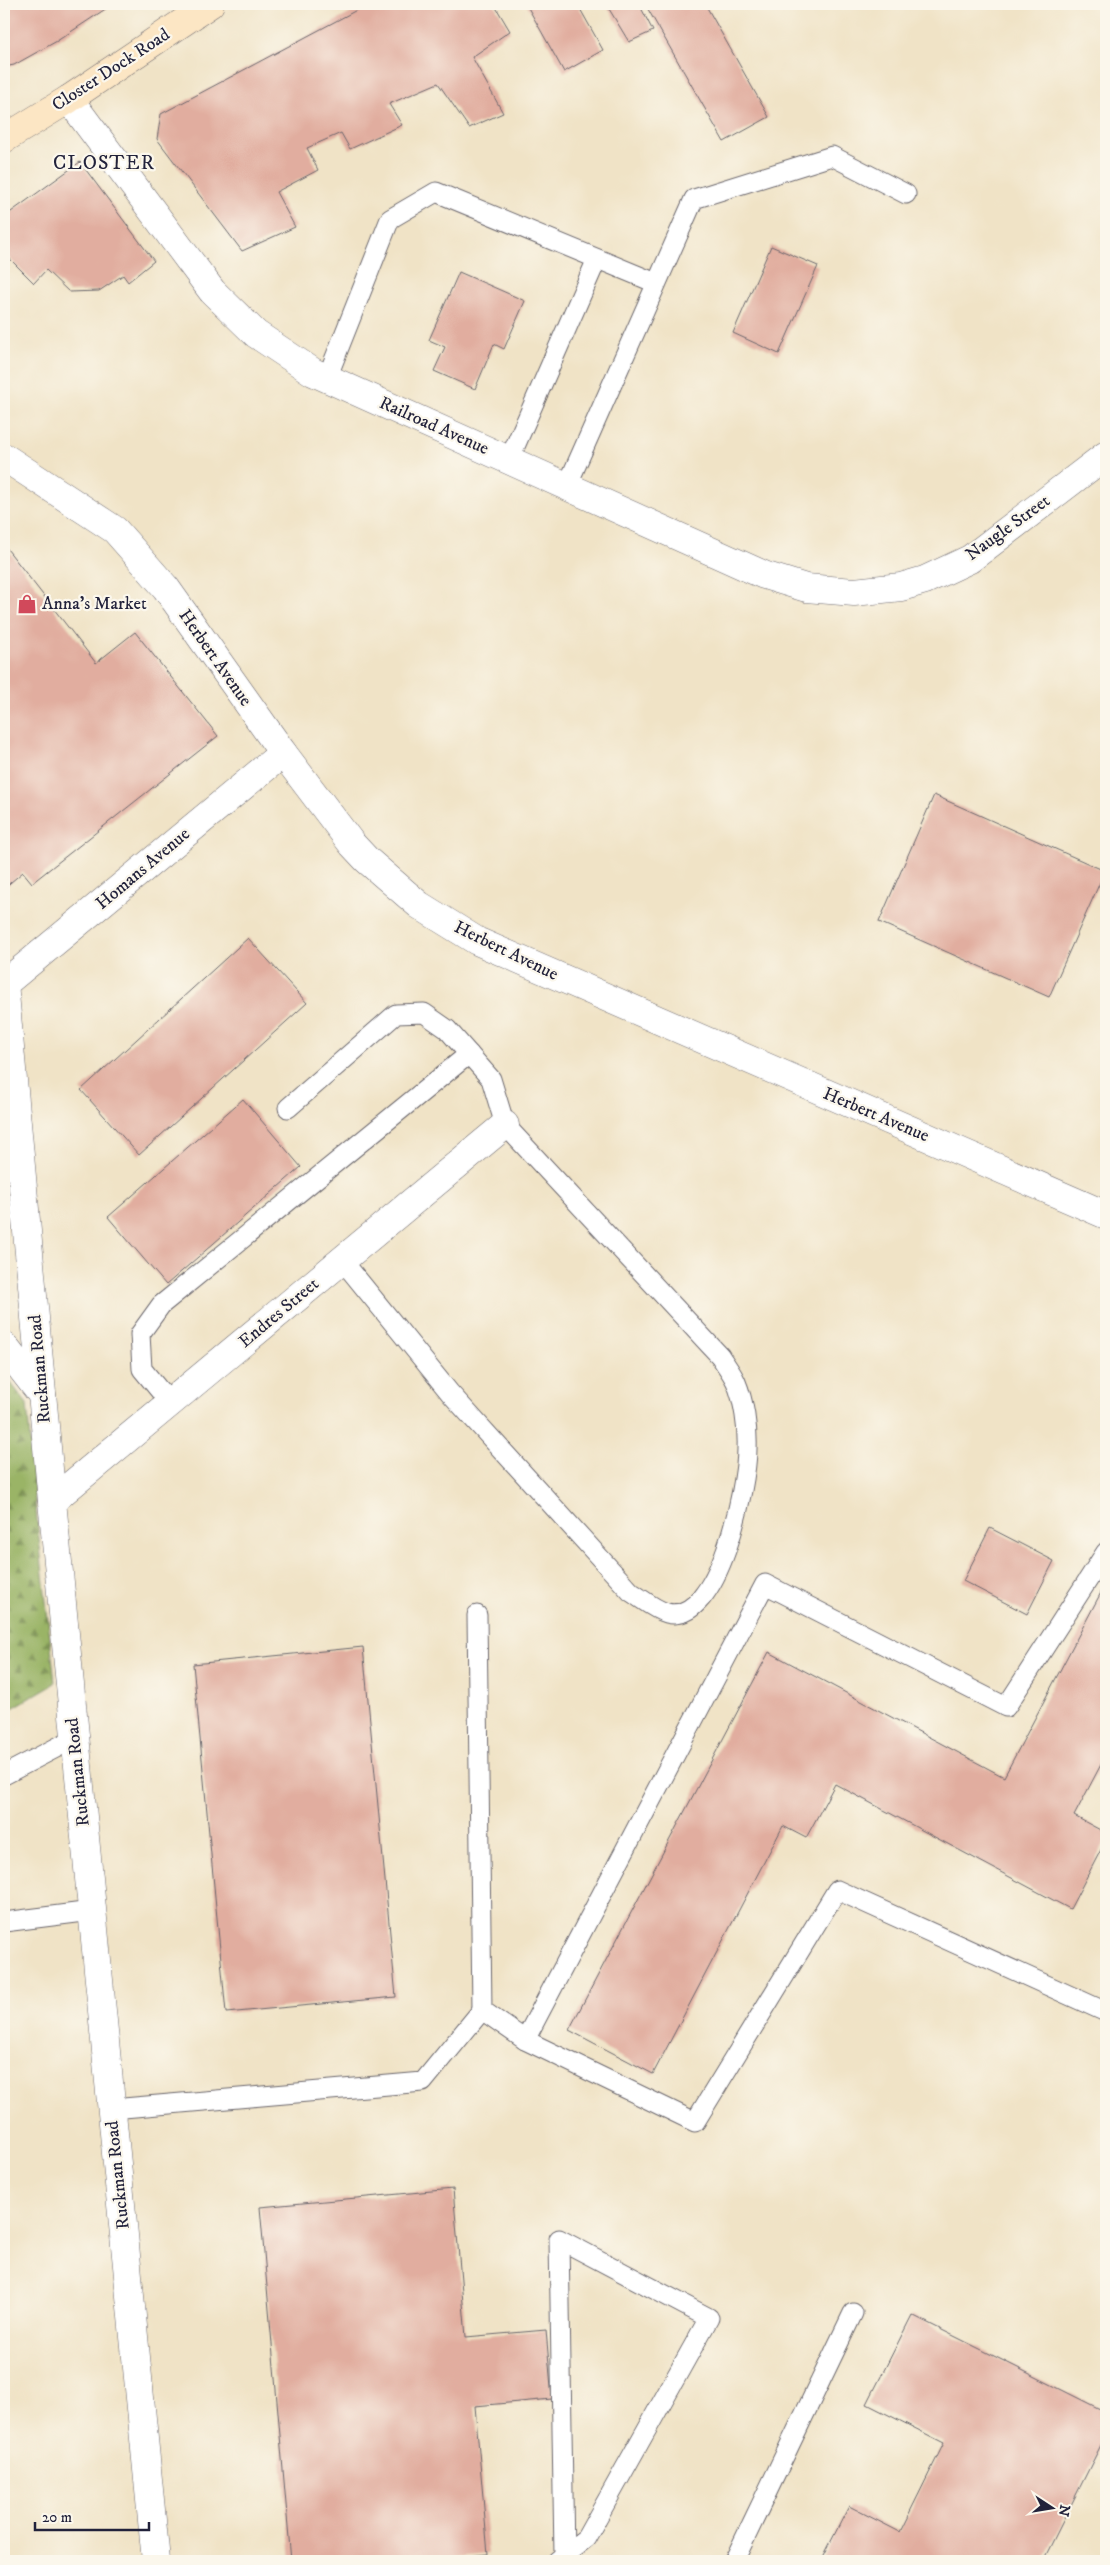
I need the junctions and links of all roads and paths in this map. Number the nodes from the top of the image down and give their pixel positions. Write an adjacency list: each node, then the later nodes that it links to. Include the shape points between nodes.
1 (211, 6): 2 (street, Closter Dock Road)
2 (69, 99): 3 (street, Closter Dock Road); 7 (street, Railroad Avenue, via 212,291 256,334)
3 (4, 139)
4 (906, 194): 6 (lane, via 832,156 694,199)
5 (598, 259): 6 (lane); 7 (lane, via 436,192 390,219); 10 (lane)
6 (656, 283): 11 (lane)
7 (327, 378): 10 (street, Railroad Avenue)
8 (1106, 455): 12 (street, Naugle Street, via 970,559 925,580)
9 (4, 457): 13 (street, Herbert Avenue, via 115,530 166,588)
10 (509, 460): 11 (street, Railroad Avenue)
11 (567, 486): 12 (street, Railroad Avenue, via 764,575 806,588 854,592)
12 (901, 587)
13 (282, 753): 14 (street, Homans Avenue); 18 (street, Herbert Avenue, via 367,860 419,905 477,941)
14 (4, 984): 21 (street, Ruckman Road)
15 (469, 1054): 16 (lane, via 447,1029 424,1013 396,1014); 17 (lane, via 491,1079); 22 (lane, via 161,1305 140,1334 142,1369)
16 (288, 1108)
17 (505, 1125): 19 (street, Endres Street); 19 (lane, via 720,1356 736,1382 748,1448 743,1491 728,1547 715,1578 694,1606 681,1613 668,1614 631,1592 450,1392)
18 (1106, 1215)
19 (342, 1260): 22 (street, Endres Street)
20 (4, 1346): 21 (street)
21 (42, 1395): 23 (street, Ruckman Road)
22 (170, 1403): 23 (street, Endres Street)
23 (52, 1501): 26 (street, Ruckman Road)
24 (1106, 1552): 32 (lane, via 1006,1707 765,1584)
25 (477, 1615): 30 (lane)
26 (75, 1738): 27 (lane); 28 (street, Ruckman Road)
27 (4, 1775)
28 (92, 1911): 29 (lane); 33 (street, Ruckman Road)
29 (4, 1922)
30 (482, 2010): 32 (lane); 33 (lane, via 423,2082)
31 (1106, 2012): 32 (lane, via 837,1890 696,2122)
32 (525, 2040)
33 (112, 2109): 36 (street, Ruckman Road)
34 (853, 2313): 37 (lane)
35 (560, 2558): 35 (lane, via 586,2538 709,2318 558,2239)
36 (152, 2561)
37 (734, 2561)

